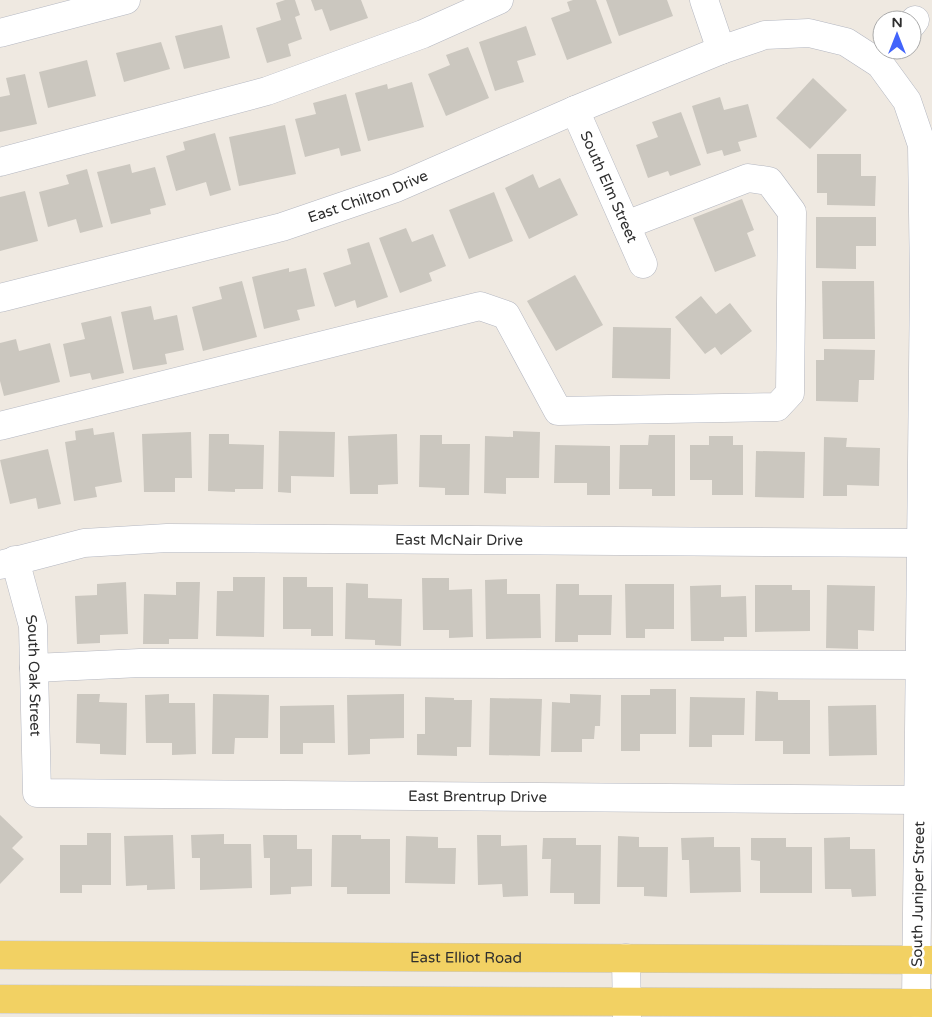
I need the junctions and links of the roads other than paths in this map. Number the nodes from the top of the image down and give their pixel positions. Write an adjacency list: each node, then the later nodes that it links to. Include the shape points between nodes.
1 (126, 0): 4 (street)
2 (499, 0): 9 (street, via 423,34 267,91)
3 (704, 0): 5 (street)
4 (0, 33)
5 (721, 50): 6 (street, South Juniper Street, via 765,35 809,33); 8 (street, East Chilton Drive)
6 (872, 52)
7 (887, 60): 12 (street, South Juniper Street, via 922,144)
8 (575, 110): 10 (street, South Elm Street); 13 (street, East Chilton Drive, via 396,188 282,227)
9 (0, 162)
10 (626, 225): 11 (street, South Elm Street); 15 (street, via 748,178 769,181 792,212 790,393 776,407 558,411 506,315 480,306)
11 (643, 264)
12 (928, 281): 14 (street, South Juniper Street)
13 (0, 298)
14 (928, 413): 16 (street, South Juniper Street)
15 (0, 426)
16 (922, 543): 17 (street, East McNair Drive, via 167,538 84,543); 18 (street, South Juniper Street)
17 (8, 562): 19 (street, South Oak Street, via 32,626)
18 (920, 665): 19 (street, via 140,663); 21 (street, South Juniper Street)
19 (34, 668): 20 (street, South Oak Street)
20 (37, 793): 21 (street, East Brentrup Drive)
21 (919, 800): 24 (street, South Juniper Street)
22 (0, 955): 23 (main road, East Elliot Road)
23 (626, 958): 24 (main road, East Elliot Road); 27 (street)
24 (925, 960): 26 (street, South Juniper Street)
25 (0, 999): 27 (main road)
26 (924, 1003): 27 (main road)
27 (627, 1009)

